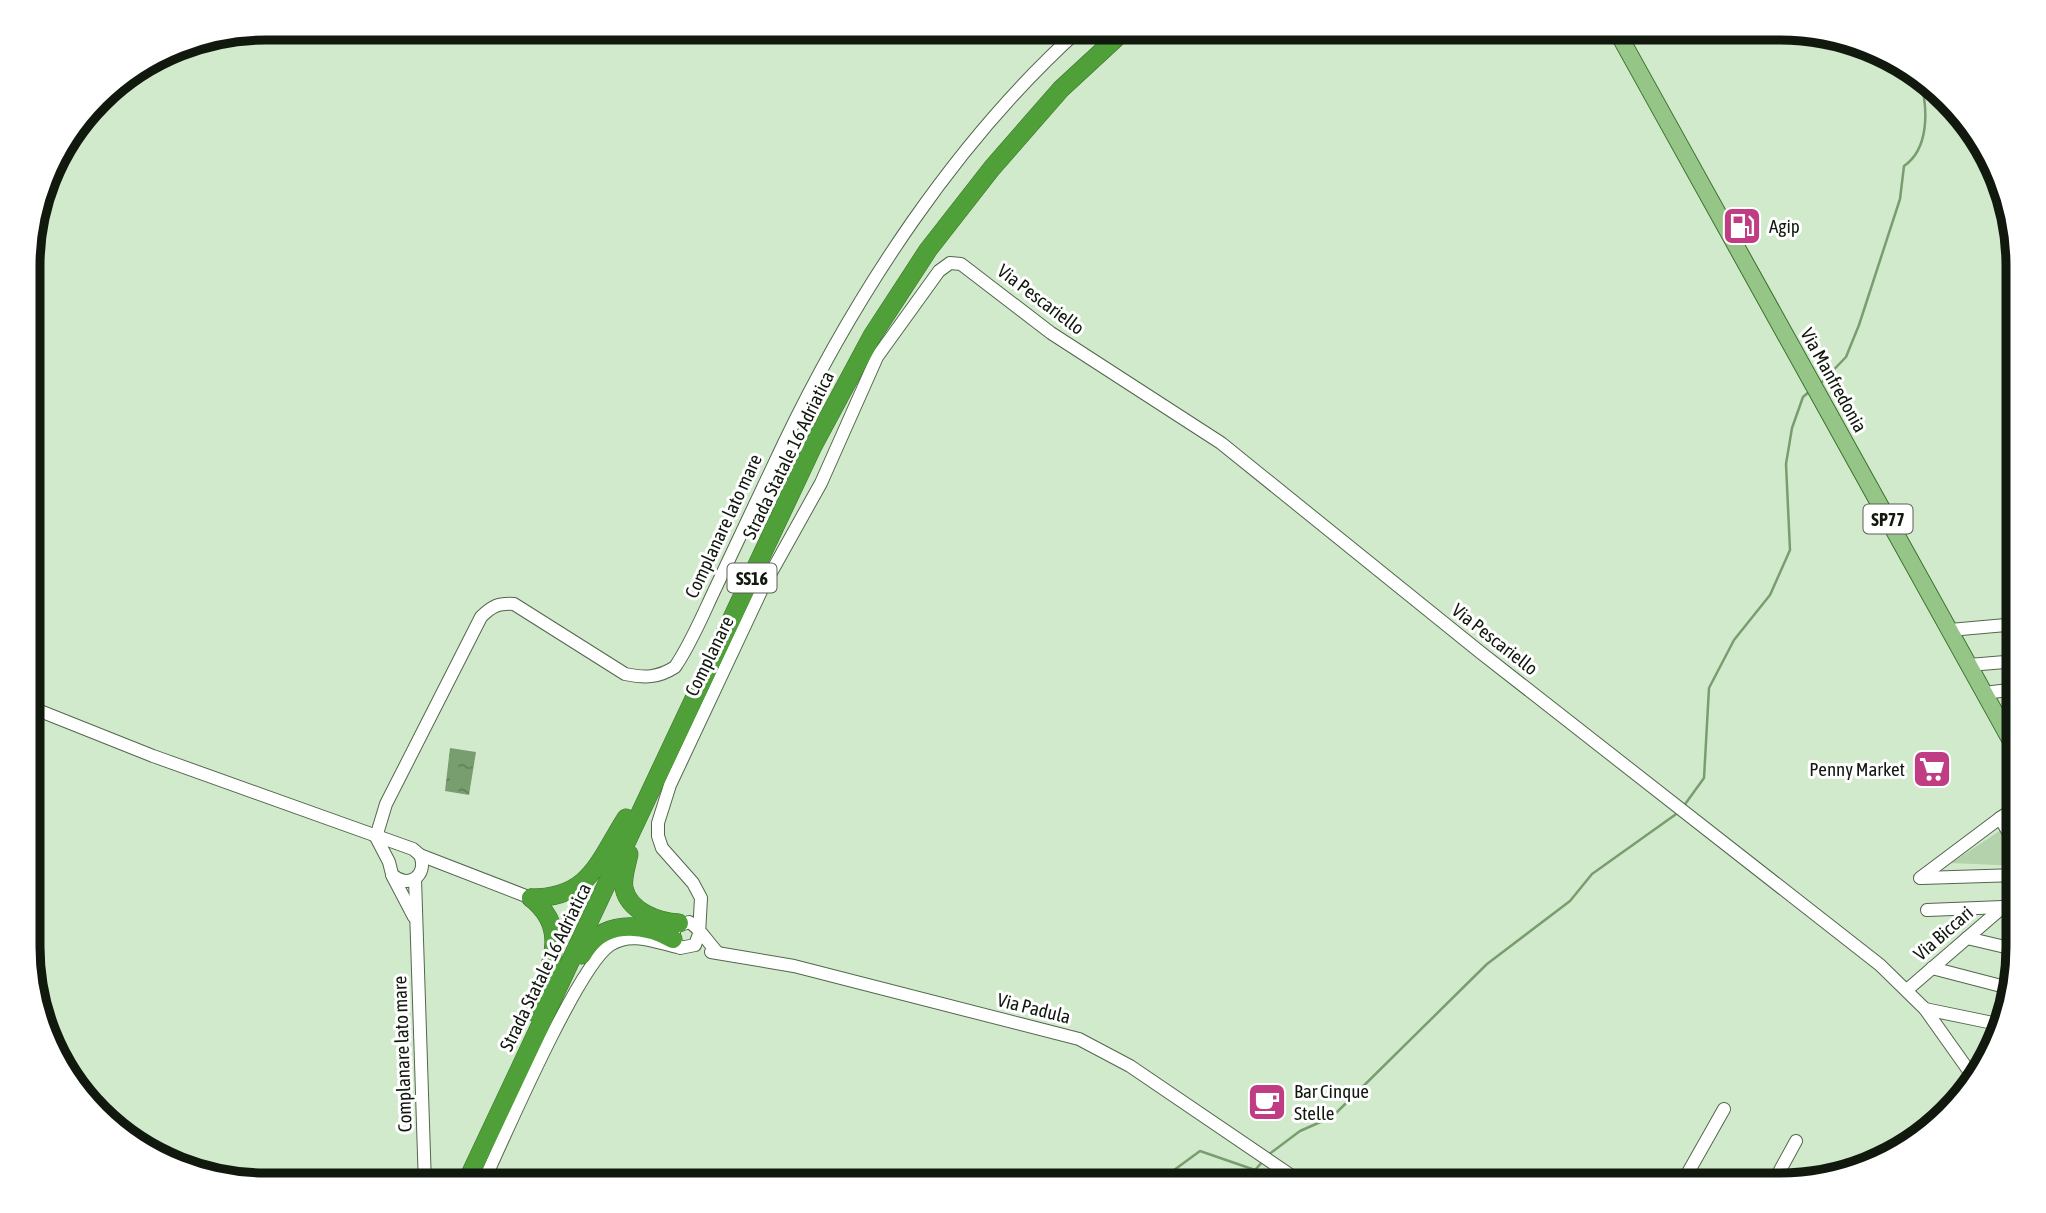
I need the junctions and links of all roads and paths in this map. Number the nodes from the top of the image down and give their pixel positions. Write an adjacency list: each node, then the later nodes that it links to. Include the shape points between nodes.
1 (1068, 40): 18 (street, Complanare lato mare, via 1006,102 885,264 785,440 675,667 661,676 625,674 513,604 490,607 386,804)
2 (1098, 40): 16 (highway, Strada Statale 16 Adriatica / SS16, via 1054,81 984,161 920,242 863,331 804,441)
3 (1114, 40): 16 (highway, Strada Statale 16 Adriatica / SS16, via 1061,89 992,168 928,250 872,336 813,446)
4 (1622, 40): 7 (main road, Via Manfredonia / SP77)
5 (961, 264): 23 (street, Complanare, via 950,263 939,271 877,357 821,483 763,587 670,785 657,823 658,836 662,848); 34 (street, Via Pescariello, via 1061,340 1221,443)
6 (2005, 625): 7 (street)
7 (1950, 630): 9 (main road, Via Manfredonia / SP77)
8 (2005, 662): 9 (street)
9 (1969, 665): 11 (main road, Via Manfredonia / SP77)
10 (2005, 691): 11 (street)
11 (1984, 693): 13 (main road, Via Manfredonia / SP77)
12 (40, 711): 18 (street)
13 (2005, 729)
14 (2005, 815): 15 (street)
15 (2000, 818): 17 (street); 21 (street, via 1920,877)
16 (631, 821): 22 (highway, via 579,887 558,897); 28 (highway, via 623,887 633,905); 36 (highway, Strada Statale 16 Adriatica / SS16)
17 (2005, 827)
18 (376, 837): 19 (street); 20 (street, Complanare lato mare)
19 (417, 863): 20 (street, via 400,881); 20 (street, via 399,849); 22 (street, via 442,863); 26 (street, Complanare lato mare)
20 (390, 868): 26 (street, Complanare lato mare)
21 (2005, 875)
22 (531, 898): 36 (highway, via 548,913 555,931)
23 (701, 898): 27 (street); 28 (street)
24 (2003, 907): 25 (street, Via Biccari); 29 (street, Via Biccari)
25 (1927, 910)
26 (417, 922): 44 (street, Complanare lato mare)
27 (699, 934): 28 (street, via 695,945); 28 (street, via 693,923); 31 (street)
28 (677, 937): 31 (street, Via Padula); 36 (highway, via 625,925 607,931 593,939 568,986); 47 (street, Via Padula, via 622,939 599,955)
29 (1967, 938): 30 (street); 32 (street, Via Biccari)
30 (2005, 947)
31 (718, 953): 41 (street, Via Padula, via 794,966 1079,1039 1120,1060)
32 (1932, 968): 33 (street); 34 (street, Via Biccari)
33 (2002, 986)
34 (1908, 989): 35 (street, Via Pescariello)
35 (1925, 1009): 37 (street); 38 (street, Via Pescariello)
36 (539, 1014): 45 (highway, Strada Statale 16 Adriatica / SS16); 46 (highway, Strada Statale 16 Adriatica / SS16)
37 (1993, 1023)
38 (1968, 1070)
39 (1724, 1109): 42 (street)
40 (1796, 1141): 43 (street)
41 (1286, 1172)
42 (1688, 1172)
43 (1779, 1172)
44 (425, 1173)
45 (458, 1173)
46 (470, 1173)
47 (488, 1173)

